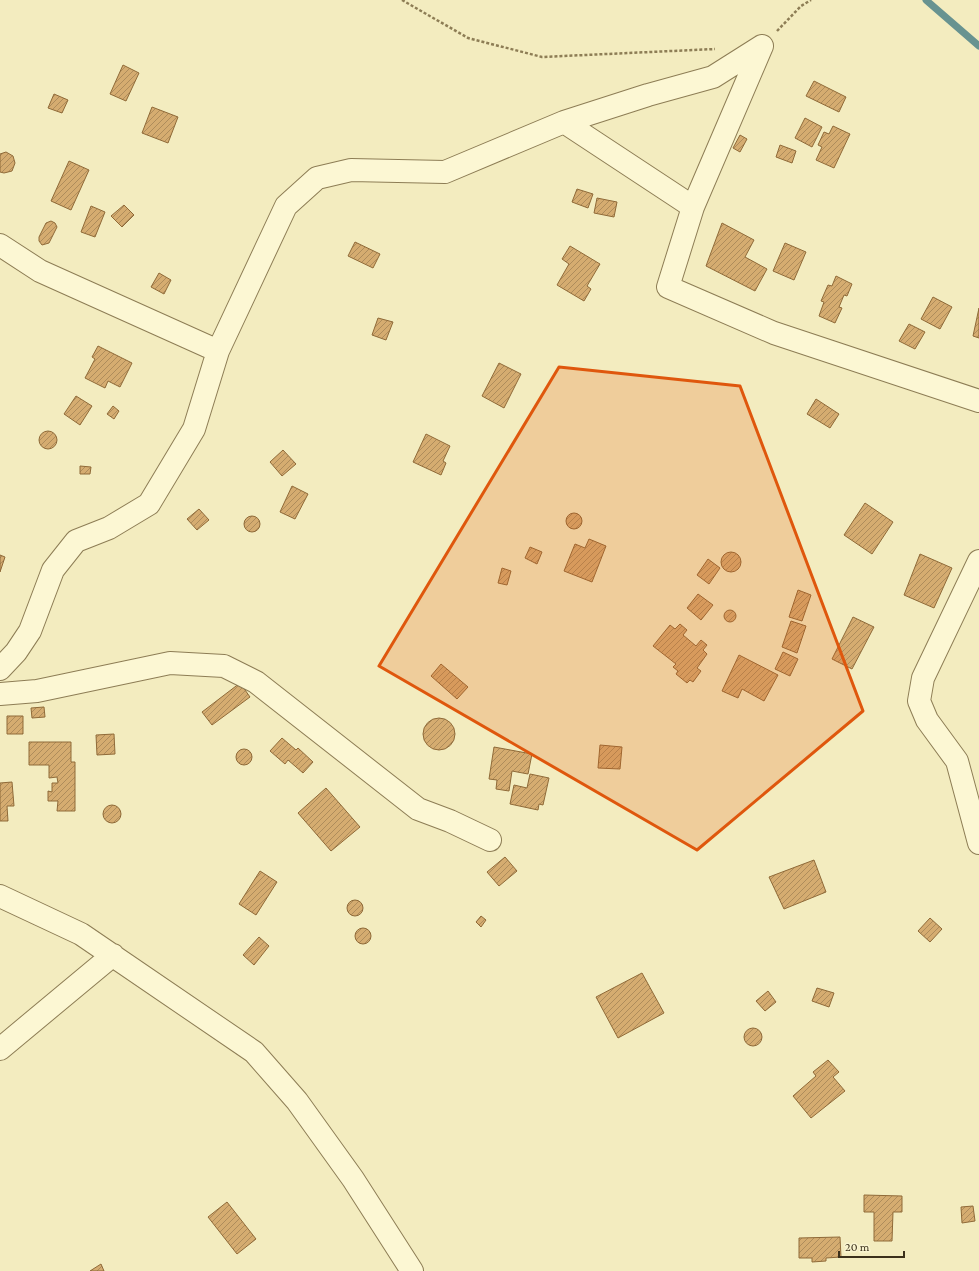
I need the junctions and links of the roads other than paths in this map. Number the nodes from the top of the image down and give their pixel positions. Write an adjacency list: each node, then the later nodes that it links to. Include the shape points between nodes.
1 (564, 122): 2 (street); 2 (street, via 714,77 762,46); 4 (street, via 445,172 351,170 317,178 286,206)
2 (693, 207): 5 (street, via 668,287 774,333)
3 (0, 245): 4 (street, via 40,271)
4 (218, 351): 7 (street, via 194,429 149,504 109,528 76,541 53,570 30,630 16,652)
5 (979, 401)
6 (979, 560): 10 (street, via 923,678 919,702 927,720 957,761)
7 (0, 669)
8 (0, 694): 9 (street, via 37,691 170,663 224,666 256,682 418,809)
9 (490, 840)
10 (979, 843)
11 (0, 896): 12 (street, via 81,934)
12 (113, 955): 13 (street); 14 (street, via 254,1052 297,1101 353,1179)
13 (0, 1049)
14 (412, 1271)

